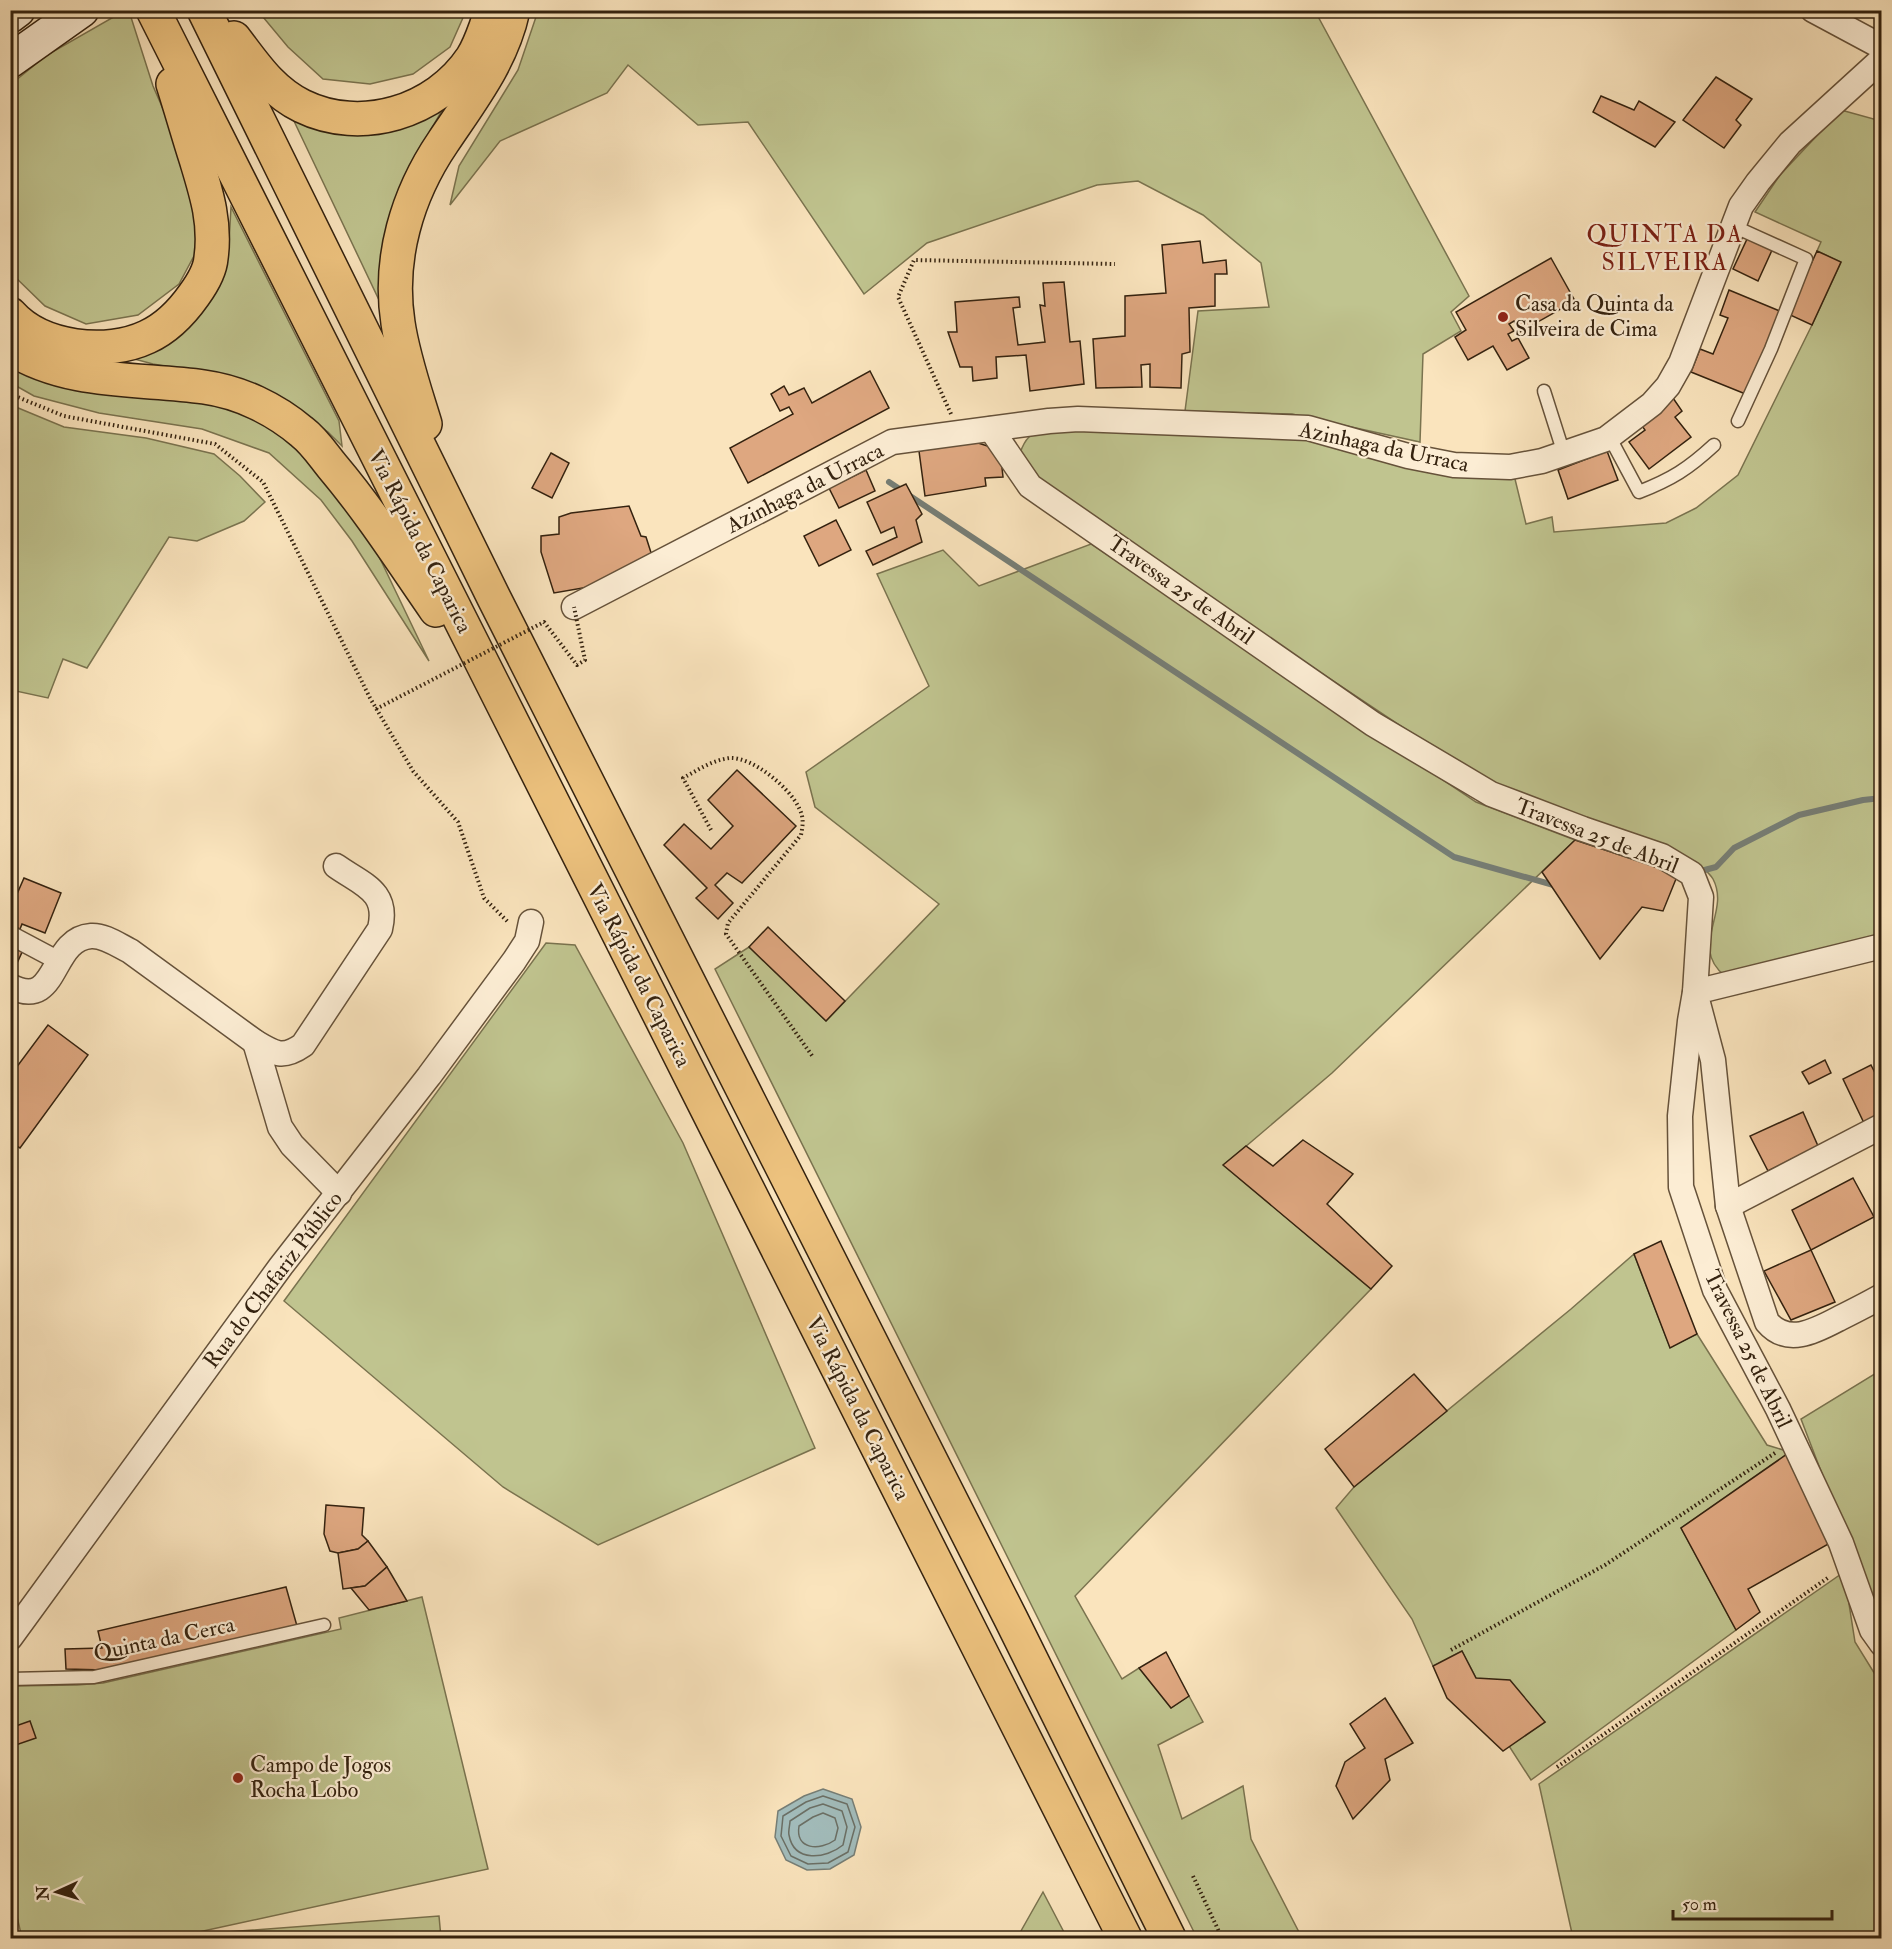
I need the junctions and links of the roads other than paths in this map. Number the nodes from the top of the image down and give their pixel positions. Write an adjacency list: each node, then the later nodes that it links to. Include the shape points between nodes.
1 (18, 10): 9 (main road)
2 (152, 10): 14 (highway, via 210,204 211,261 202,285 170,323 126,345 67,345 40,335); 24 (highway, Via Rápida da Caparica)
3 (204, 10): 22 (highway, Via Rápida da Caparica)
4 (214, 10): 5 (highway, via 266,81 283,94 319,113 373,118 424,102 451,82 473,57)
5 (490, 10)
6 (513, 10): 22 (highway, via 493,65 436,151 414,194 397,263 396,302 403,351)
7 (1813, 10): 10 (street)
8 (80, 12): 12 (main road)
9 (10, 16)
10 (1881, 48)
11 (1881, 59): 13 (street, Azinhaga da Urraca, via 1790,143 1741,206)
12 (10, 61)
13 (1733, 226): 17 (lane, via 1806,259); 19 (street, Azinhaga da Urraca, via 1681,363 1668,386 1652,404)
14 (10, 314)
15 (10, 348): 24 (highway, via 51,368 86,376 206,387 238,395 272,410 304,433 354,493)
16 (1544, 391): 21 (lane)
17 (1738, 421)
18 (991, 429): 21 (street, Azinhaga da Urraca, via 1078,419 1308,428 1408,456 1484,467 1510,467); 23 (street, Azinhaga da Urraca, via 892,442); 31 (street, Travessa 25 de Abril, via 1030,486 1373,724 1491,794 1662,856 1692,873 1701,897)
19 (1609, 436): 20 (lane, via 1639,492 1690,467); 21 (street, Azinhaga da Urraca)
20 (1714, 445)
21 (1563, 454)
22 (454, 517): 42 (highway, Via Rápida da Caparica)
23 (574, 607)
24 (502, 704): 41 (highway, Via Rápida da Caparica)
25 (336, 866): 32 (street, via 373,891 382,904 380,930 303,1045 285,1054 274,1053)
26 (529, 931): 34 (street, Rua do Chafariz Público, via 429,1076)
27 (10, 935): 29 (street)
28 (1881, 946): 31 (street)
29 (59, 961): 30 (street, via 45,986 35,992 21,992); 32 (street, via 75,942 90,936 107,939 130,951)
30 (10, 986)
31 (1695, 992): 35 (street, via 1713,1060); 39 (street, Travessa 25 de Abril, via 1680,1116 1681,1187 1715,1290 1778,1409 1841,1543 1872,1630)
32 (255, 1042): 34 (street, via 280,1127 292,1145)
33 (1881, 1126): 35 (street)
34 (339, 1193): 38 (street, Rua do Chafariz Público, via 281,1266)
35 (1728, 1206): 36 (street, via 1765,1318 1777,1331 1805,1334)
36 (1881, 1296)
37 (324, 1625): 40 (lane, Quinta da Cerca, via 94,1677)
38 (10, 1638)
39 (1881, 1644)
40 (10, 1679)
41 (1125, 1938)
42 (1169, 1938)

